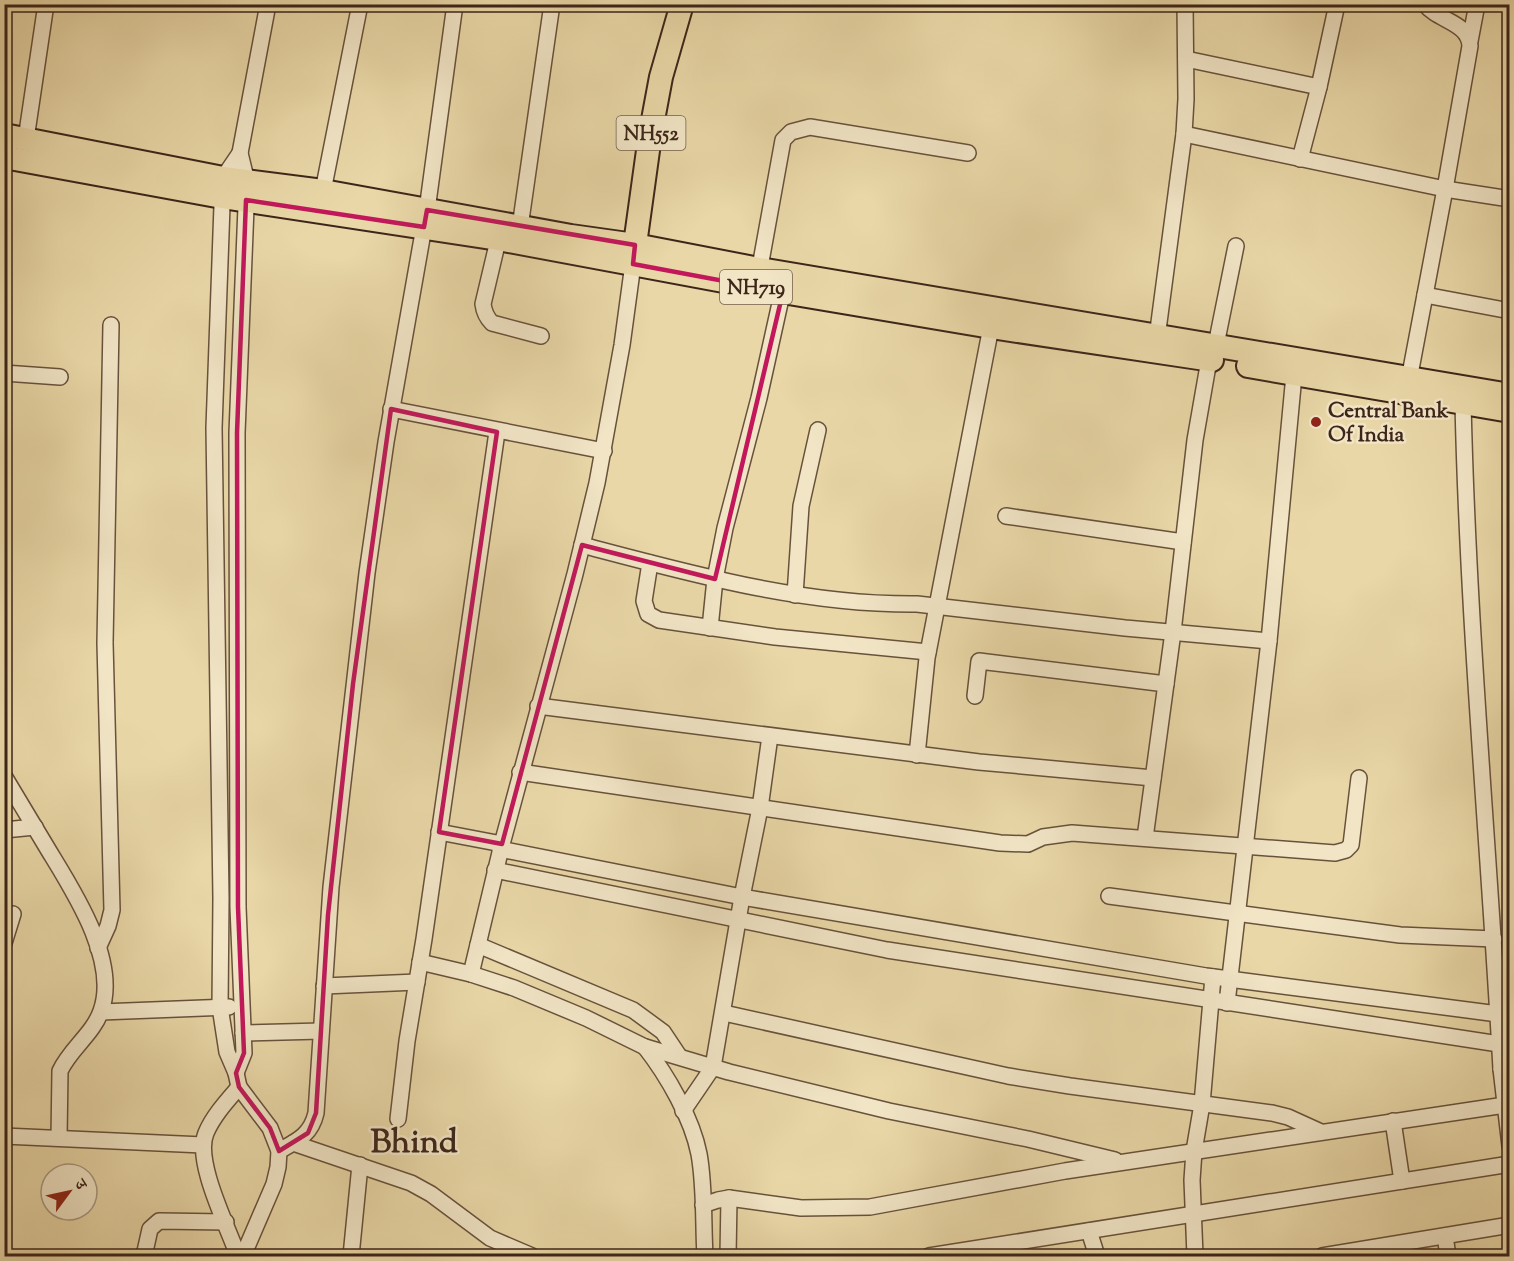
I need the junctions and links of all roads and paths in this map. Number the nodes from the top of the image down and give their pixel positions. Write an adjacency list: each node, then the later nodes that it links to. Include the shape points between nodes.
1 (46, 4): 15 (street)
2 (268, 4): 16 (street)
3 (360, 4): 23 (street)
4 (455, 4): 25 (street)
5 (552, 4): 26 (street)
6 (682, 4): 28 (highway, NH552, via 661,77)
7 (1185, 4): 12 (street)
8 (1337, 4): 13 (street)
9 (1425, 4): 11 (street, via 1464,31)
10 (1477, 4): 11 (street)
11 (1470, 41): 21 (street)
12 (1186, 59): 13 (street); 14 (street)
13 (1319, 87): 19 (street)
14 (1184, 134): 19 (street); 36 (street)
15 (15, 137): 20 (highway, NH719)
16 (240, 153): 20 (street); 22 (street)
17 (968, 153): 29 (street, via 810,128 791,132 783,140)
18 (4, 157): 20 (highway, NH719)
19 (1300, 159): 21 (street)
20 (223, 187): 22 (highway, NH719); 95 (street, via 214,428 222,898)
21 (1445, 189): 24 (street); 31 (street)
22 (246, 191): 23 (highway, NH719); 25 (highway, NH719); 94 (street, via 237,433)
23 (323, 191): 25 (highway, NH719)
24 (1509, 199)
25 (426, 219): 26 (highway, NH719); 44 (street)
26 (507, 230): 28 (highway, NH719); 35 (street, via 483,304 487,318 492,323)
27 (1236, 246): 37 (street)
28 (634, 254): 29 (highway, NH719); 48 (street)
29 (758, 278): 30 (highway, NH719)
30 (785, 283): 34 (highway, NH719); 36 (highway, NH719); 53 (street)
31 (1425, 296): 32 (street); 41 (street)
32 (1509, 311)
33 (111, 325): 84 (street, via 105,643 112,910)
34 (991, 327): 36 (highway, NH719); 55 (street)
35 (541, 336)
36 (1156, 344): 37 (highway, NH719)
37 (1212, 352): 39 (highway, NH719); 41 (highway, NH719); 50 (street, via 1195,440)
38 (4, 373): 40 (street)
39 (1294, 375): 41 (highway, NH719); 58 (street)
40 (60, 377)
41 (1408, 386): 42 (highway, NH719); 43 (highway, NH719)
42 (1509, 395)
43 (1462, 403): 45 (highway, NH719); 82 (street, via 1471,612)
44 (392, 409): 47 (street); 90 (street, via 366,573 328,915)
45 (1509, 411)
46 (818, 430): 54 (street, via 801,506)
47 (497, 432): 48 (street); 72 (street)
48 (604, 451): 51 (street)
49 (1006, 516): 50 (street)
50 (1183, 542): 57 (street)
51 (582, 545): 52 (street); 62 (street)
52 (650, 563): 53 (street); 56 (street, via 644,602 648,614 659,620)
53 (715, 579): 54 (street); 56 (street)
54 (795, 595): 55 (street)
55 (938, 606): 57 (street); 59 (street)
56 (710, 628): 59 (street)
57 (1173, 632): 58 (street); 60 (street)
58 (1269, 641): 74 (street)
59 (928, 652): 64 (street)
60 (1166, 684): 61 (street, via 979,661); 67 (street)
61 (975, 696)
62 (538, 706): 63 (street); 65 (street)
63 (770, 736): 64 (street); 69 (street)
64 (917, 755): 67 (street)
65 (520, 772): 69 (street); 75 (street)
66 (4, 776): 70 (street)
67 (1153, 778): 73 (street)
68 (1359, 778): 74 (street, via 1351,845 1346,850 1335,853)
69 (760, 807): 73 (street, via 1014,845 1072,832); 78 (street)
70 (35, 827): 71 (street); 84 (street, via 85,914)
71 (4, 830)
72 (439, 832): 75 (street); 85 (street)
73 (1145, 838): 74 (street)
74 (1245, 845): 80 (street)
75 (501, 847): 76 (street); 78 (street)
76 (495, 870): 81 (street); 86 (street)
77 (1109, 896): 80 (street)
78 (742, 897): 81 (street); 87 (street)
79 (13, 914): 83 (street)
80 (1238, 914): 82 (street, via 1400,935); 88 (street)
81 (739, 919): 92 (street, via 887,950); 97 (street)
82 (1494, 939): 98 (street)
83 (4, 943)
84 (98, 948): 96 (street, via 104,984)
85 (422, 952): 86 (street); 89 (street)
86 (474, 959): 91 (street); 91 (street)
87 (1213, 977): 88 (street); 92 (street)
88 (1229, 979): 93 (street); 98 (street)
89 (417, 982): 90 (street); 110 (street)
90 (324, 986): 99 (street)
91 (549, 989): 102 (street, via 586,1018); 103 (street, via 633,1010 663,1032)
92 (1210, 1001): 93 (street); 108 (street)
93 (1227, 1004): 101 (street)
94 (241, 1006): 95 (street); 100 (street)
95 (220, 1007): 96 (street); 106 (street, via 227,1053)
96 (100, 1012): 114 (street, via 60,1071)
97 (724, 1013): 104 (street); 108 (street, via 1008,1076)
98 (1498, 1014): 101 (street)
99 (321, 1031): 100 (street); 115 (street, via 313,1124 308,1133)
100 (243, 1034): 106 (street, via 244,1053)
101 (1499, 1044): 105 (street)
102 (650, 1048): 103 (street); 109 (street)
103 (676, 1055): 104 (street)
104 (714, 1067): 109 (street); 120 (street, via 889,1111)
105 (1505, 1069): 107 (street)
106 (237, 1080): 116 (street, via 206,1132); 118 (street, via 270,1128)
107 (1506, 1102): 111 (street); 117 (street)
108 (1202, 1104): 112 (street, via 1280,1115); 119 (street)
109 (683, 1111): 124 (street)
110 (398, 1119)
111 (1393, 1121): 112 (street); 123 (street)
112 (1321, 1132): 119 (street)
113 (4, 1136): 114 (street)
114 (59, 1138): 116 (street)
115 (293, 1143): 118 (street); 122 (street)
116 (203, 1145): 126 (street, via 206,1169)
117 (1509, 1146)
118 (279, 1150): 132 (street, via 274,1184)
119 (1194, 1151): 120 (street); 125 (street)
120 (1124, 1162): 124 (street, via 870,1207 801,1208)
121 (1509, 1164): 123 (street)
122 (360, 1165): 133 (street); 134 (street, via 411,1183 490,1238)
123 (1402, 1181): 125 (street)
124 (715, 1202): 135 (street); 136 (street)
125 (1193, 1214): 128 (street); 139 (street)
126 (226, 1222): 130 (street, via 159,1221 150,1229); 131 (street)
127 (1509, 1225): 129 (street)
128 (1089, 1231): 137 (street); 138 (street)
129 (1445, 1236): 140 (street); 141 (street)
130 (144, 1257)
131 (238, 1257)
132 (243, 1257)
133 (351, 1257)
134 (532, 1257)
135 (705, 1257)
136 (728, 1257)
137 (929, 1257)
138 (1098, 1257)
139 (1195, 1257)
140 (1322, 1257)
141 (1448, 1257)

